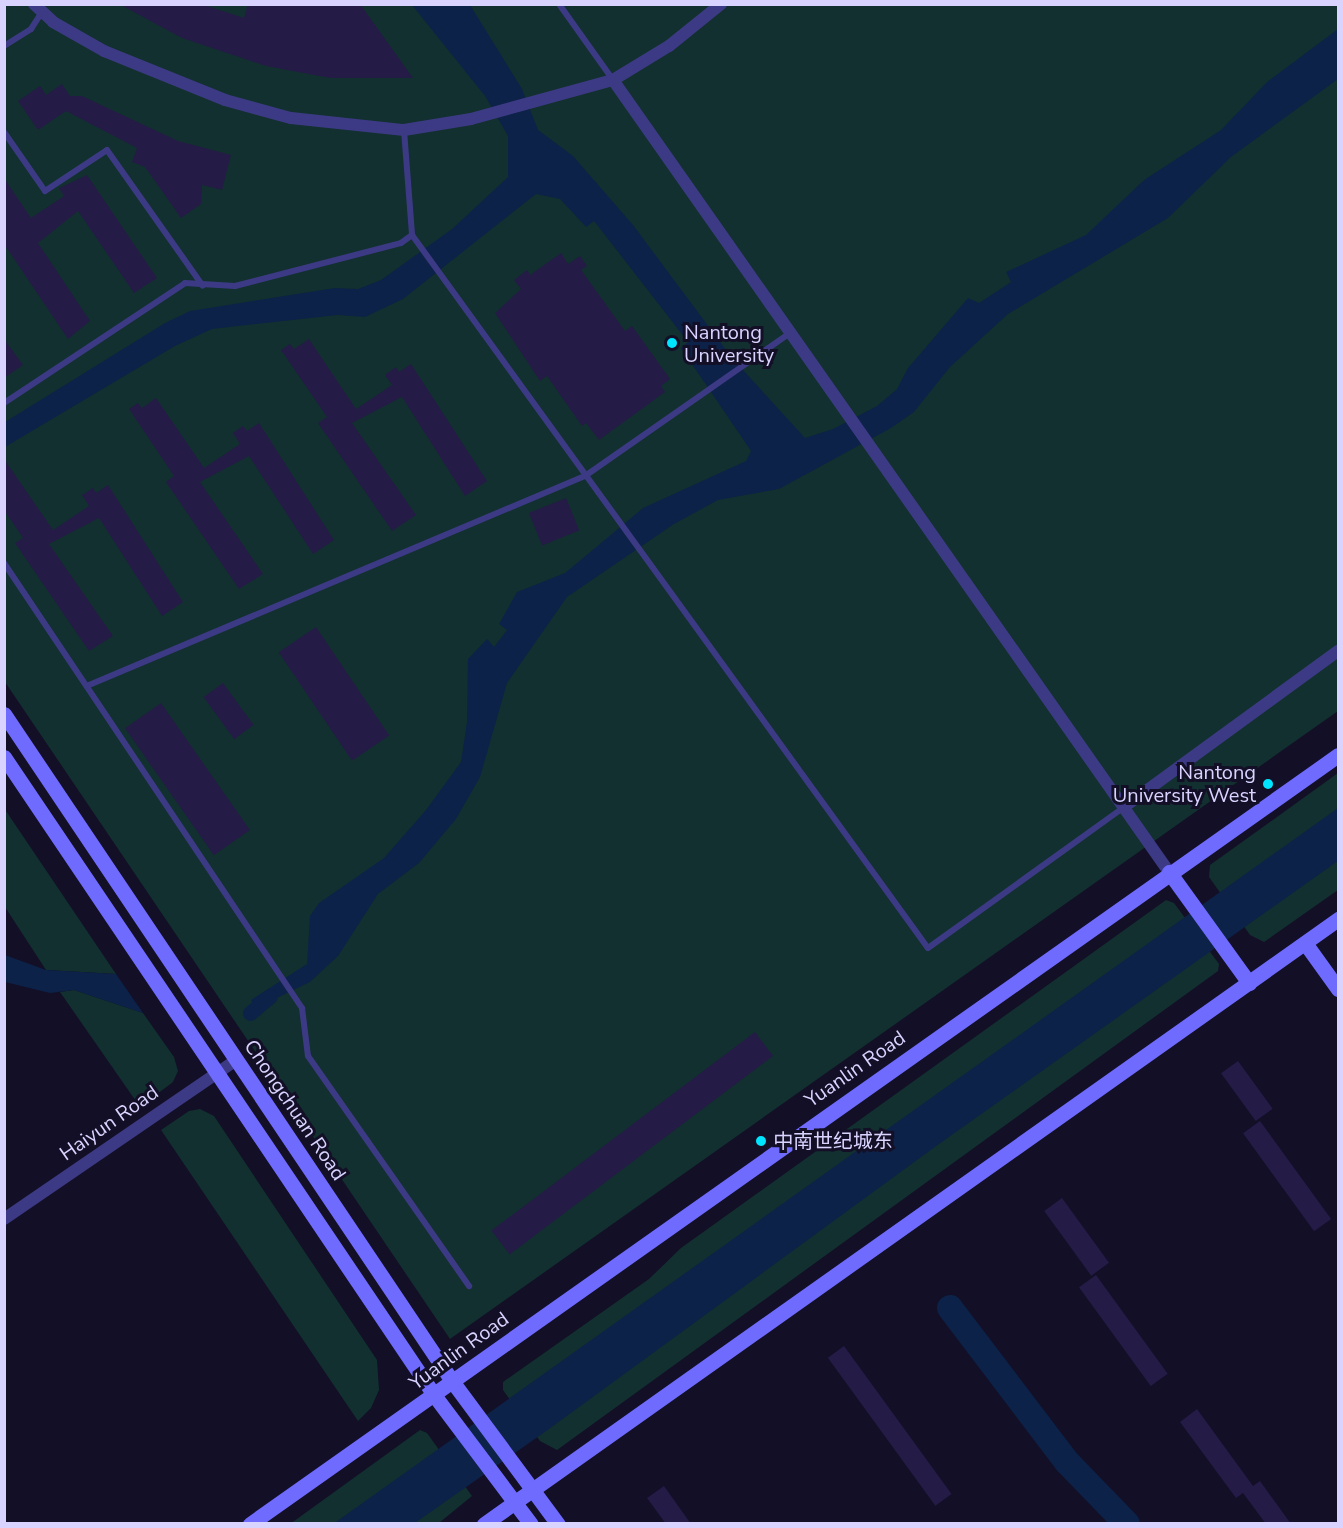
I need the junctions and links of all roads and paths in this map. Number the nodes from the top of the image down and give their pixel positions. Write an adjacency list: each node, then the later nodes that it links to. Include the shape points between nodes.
1 (559, 4): 5 (lane)
2 (721, 4): 5 (street, via 669,46)
3 (38, 8): 4 (lane, via 31,29); 6 (street, via 104,51 225,100 291,118)
4 (4, 46)
5 (613, 80): 6 (street, via 492,114); 10 (street)
6 (404, 130): 8 (lane)
7 (4, 132): 9 (lane, via 45,191 107,150)
8 (412, 235): 9 (lane, via 401,243 235,286); 12 (lane)
9 (202, 286): 11 (lane, via 185,283)
10 (790, 332): 12 (lane); 19 (street)
11 (4, 403)
12 (585, 476): 15 (lane); 19 (lane, via 928,948)
13 (4, 562): 15 (lane)
14 (1338, 651): 19 (street)
15 (89, 685): 28 (lane, via 302,1008 308,1056)
16 (4, 714): 25 (main road, Chongchuan Road)
17 (1338, 755): 20 (main road, Yuanlin Road)
18 (4, 757): 26 (main road)
19 (1124, 807): 20 (street)
20 (1169, 872): 23 (main road); 29 (main road, Yuanlin Road)
21 (1338, 919): 22 (main road)
22 (1305, 943): 23 (main road); 24 (main road)
23 (1248, 983): 31 (main road)
24 (1338, 989)
25 (236, 1060): 26 (street, Haiyun Road); 29 (main road, Chongchuan Road)
26 (214, 1073): 27 (street, Haiyun Road); 30 (main road)
27 (4, 1219)
28 (469, 1286)
29 (452, 1381): 30 (main road, Yuanlin Road); 31 (main road, Chongchuan Road)
30 (434, 1395): 32 (main road); 33 (main road, Yuanlin Road)
31 (533, 1489): 32 (main road); 36 (main road, Chongchuan Road)
32 (515, 1502): 34 (main road); 35 (main road)
33 (250, 1524)
34 (484, 1524)
35 (531, 1524)
36 (558, 1524)

